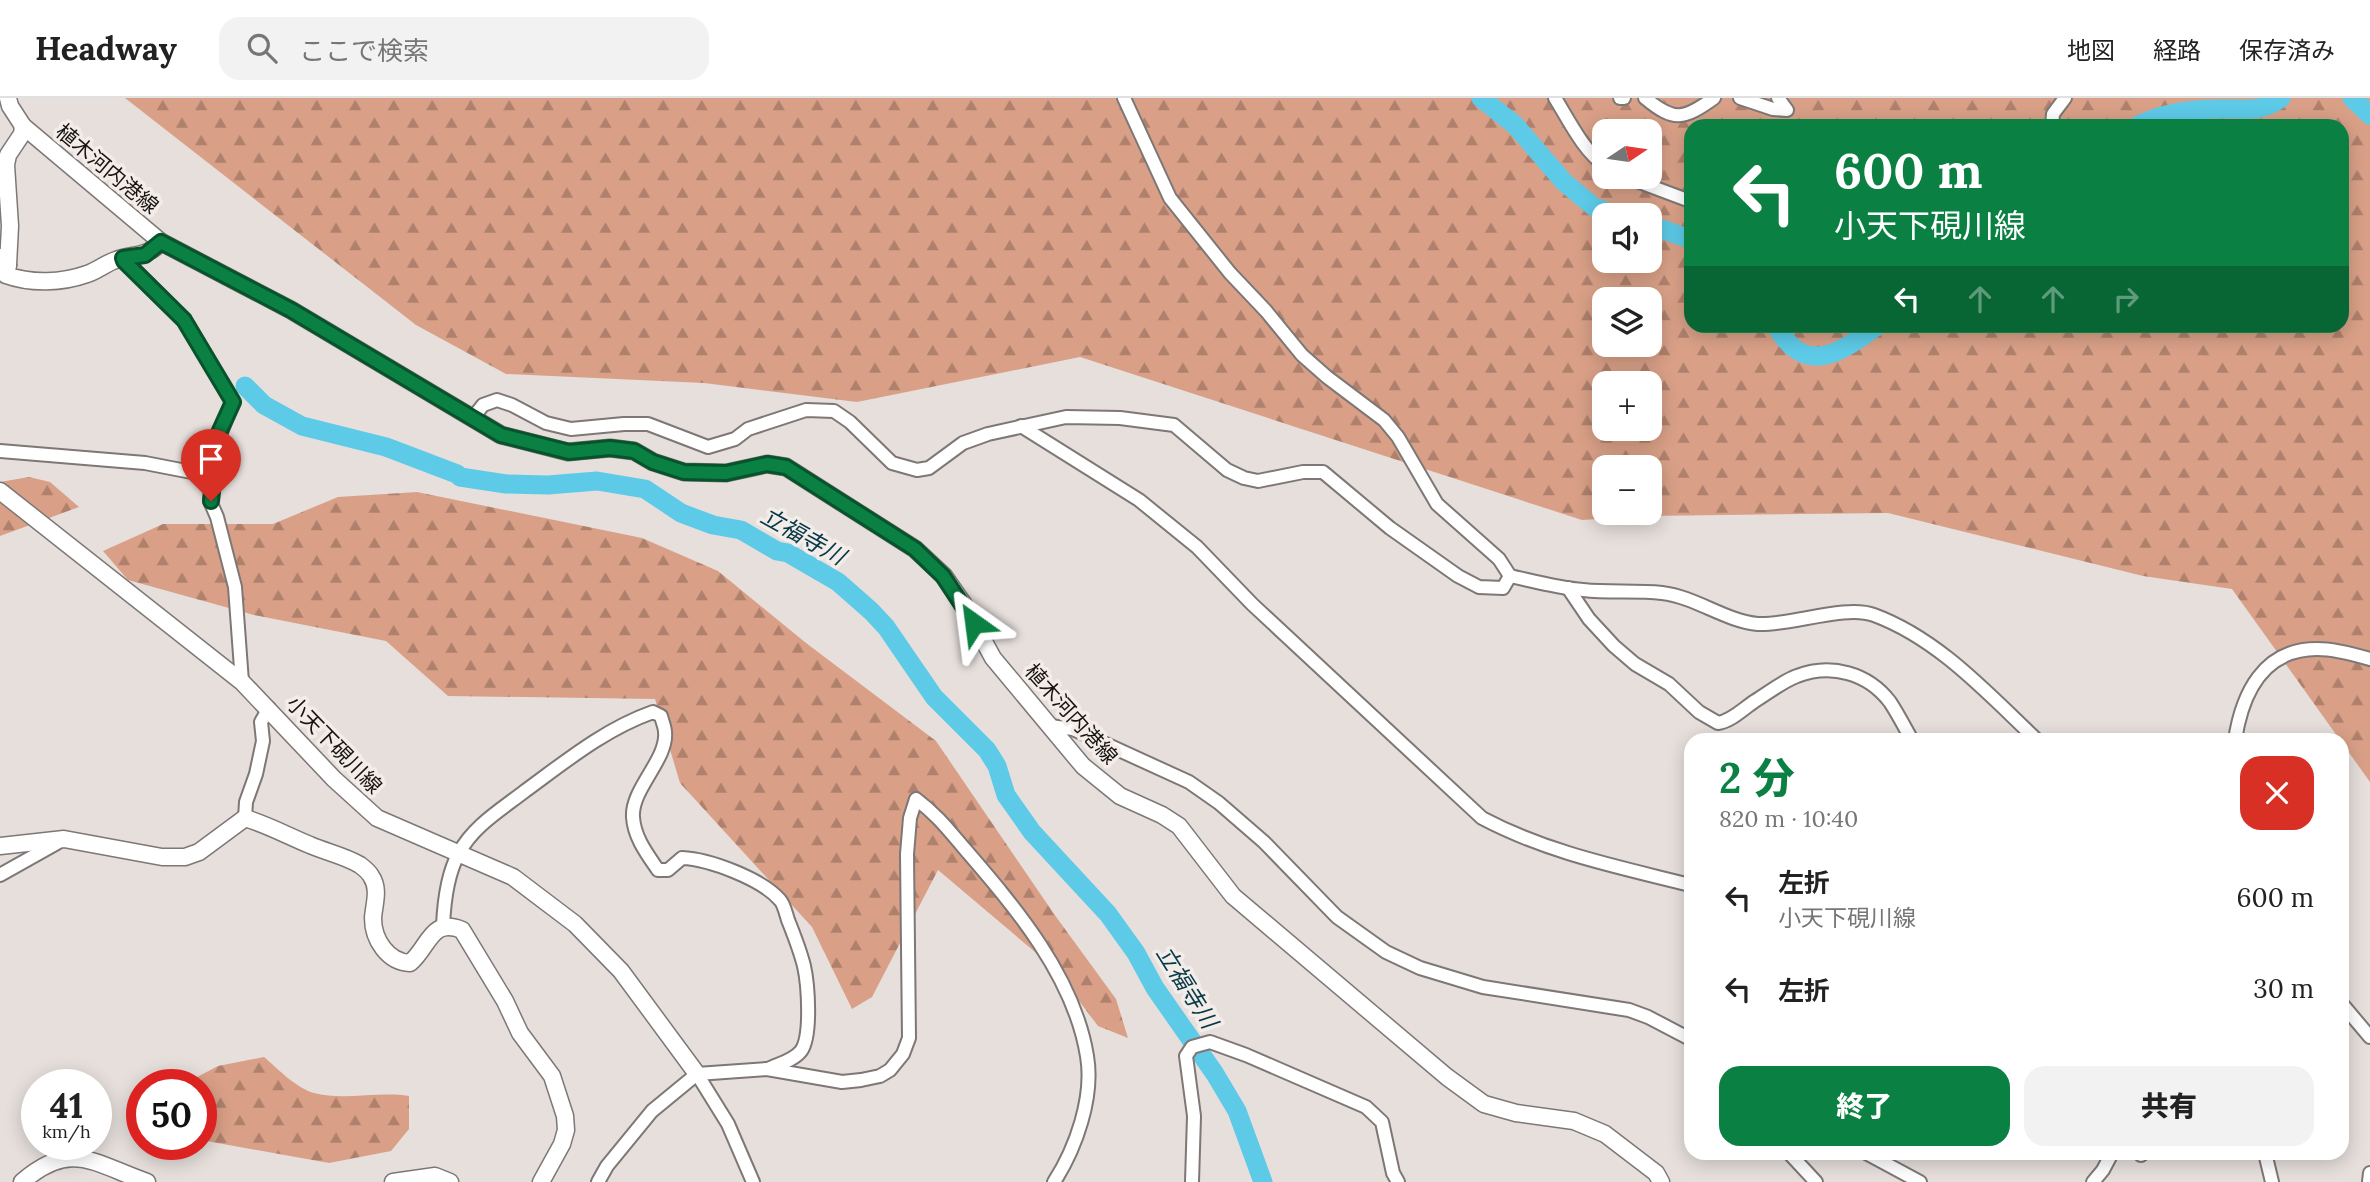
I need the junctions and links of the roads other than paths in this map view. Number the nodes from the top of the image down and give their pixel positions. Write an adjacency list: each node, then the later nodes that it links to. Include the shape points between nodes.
1 (8, 98): 10 (main road, 植木河内港線)
2 (1124, 98): 22 (street, via 1170,198 1230,273 1302,355 1384,420 1437,504 1499,559)
3 (1555, 98): 11 (street)
4 (1645, 98): 5 (street, via 1664,114 1684,115)
5 (1714, 98)
6 (1740, 98): 7 (street, via 1787,110)
7 (1778, 98)
8 (2065, 98): 9 (street)
9 (2053, 119)
10 (23, 126): 14 (main road, 植木河内港線); 16 (main road, via 6,165 9,226)
11 (1592, 154)
12 (1658, 189): 13 (street)
13 (1684, 199)
14 (161, 242): 15 (main road, via 145,255); 17 (main road, 植木河内港線, via 291,310)
15 (123, 258): 16 (main road, via 68,280 41,281); 20 (street, via 184,320 231,397 232,408 218,435)
16 (3, 272)
17 (472, 419): 18 (street, via 483,405 497,400 545,423 571,429 648,424 708,447 806,410 834,411 892,463 917,470 929,468 963,443); 27 (main road, 植木河内港線, via 531,444 569,452 634,451 684,472 726,473 767,464 786,467 915,549 943,576 993,658)
18 (1021, 426): 22 (street, via 1066,417 1174,425 1227,470 1244,478 1258,481 1323,472 1390,528 1479,587 1503,588); 36 (street, via 1139,500 1197,547 1482,818 1516,836 1571,855)
19 (0, 451): 20 (street, via 145,463)
20 (212, 476): 25 (street, via 211,501 235,587)
21 (0, 491): 25 (main road, 小天下硯川線)
22 (1510, 576): 23 (street)
23 (1569, 588): 28 (street, via 1588,619 1614,646 1718,723 1796,676 1822,670 1853,674 1877,688); 29 (street, via 1663,593 1759,624 1870,613 1947,657)
24 (2370, 659): 30 (street, via 2316,649 2273,662 2251,684)
25 (242, 682): 26 (main road, 小天下硯川線)
26 (269, 708): 31 (street, via 261,722 263,741); 34 (main road, 小天下硯川線, via 377,818)
27 (1050, 726): 39 (street, via 1073,729 1189,782 1264,842 1338,917 1386,952 1483,988 1629,1010); 60 (main road, 植木河内港線, via 1083,766 1120,796 1179,826 1233,895 1447,1077 1484,1104 1574,1121 1605,1134 1656,1173)
28 (1908, 733)
29 (2029, 733)
30 (2236, 733)
31 (245, 818): 32 (main road, via 185,857); 37 (main road, via 360,865 371,874 376,886 373,921 377,937 398,962 410,963)
32 (64, 839): 33 (main road); 35 (street)
33 (0, 846)
34 (459, 853): 37 (street, via 444,902); 41 (street, via 476,830 565,760 632,719 653,712 661,716 666,733 662,747 633,814 644,850 658,870 668,870 682,858 695,858 752,880 781,900 799,945 808,1033 802,1050 793,1058); 42 (main road, 小天下硯川線, via 513,877 575,924 621,971)
35 (0, 875)
36 (1684, 883)
37 (443, 926): 54 (main road, via 462,930 520,1033 552,1076 566,1130)
38 (2349, 1012): 40 (street)
39 (1684, 1036)
40 (2370, 1037)
41 (767, 1069): 42 (street); 57 (street, via 842,1082 861,1080 890,1070 903,1054 909,1038 907,854 916,800 938,816 1015,909 1069,997 1088,1057 1087,1082 1076,1141)
42 (697, 1074): 55 (street, via 652,1111); 56 (street, via 728,1124)
43 (1793, 1160): 48 (street)
44 (1880, 1160): 62 (street)
45 (2108, 1160): 63 (street)
46 (2267, 1160): 64 (street)
47 (2370, 1173): 65 (street)
48 (1801, 1176): 61 (street)
49 (418, 1179): 52 (main road); 53 (main road, via 435,1175)
50 (22, 1182): 51 (main road, via 49,1162 70,1157 92,1160)
51 (146, 1182)
52 (393, 1182)
53 (450, 1182)
54 (541, 1182)
55 (598, 1182)
56 (753, 1182)
57 (1054, 1182)
58 (1192, 1182): 59 (street, via 1194,1116 1186,1056 1192,1047 1210,1042 1366,1107 1382,1122)
59 (1398, 1182)
60 (1661, 1182)
61 (1816, 1182)
62 (1920, 1182)
63 (2093, 1182)
64 (2272, 1182)
65 (2369, 1182)

